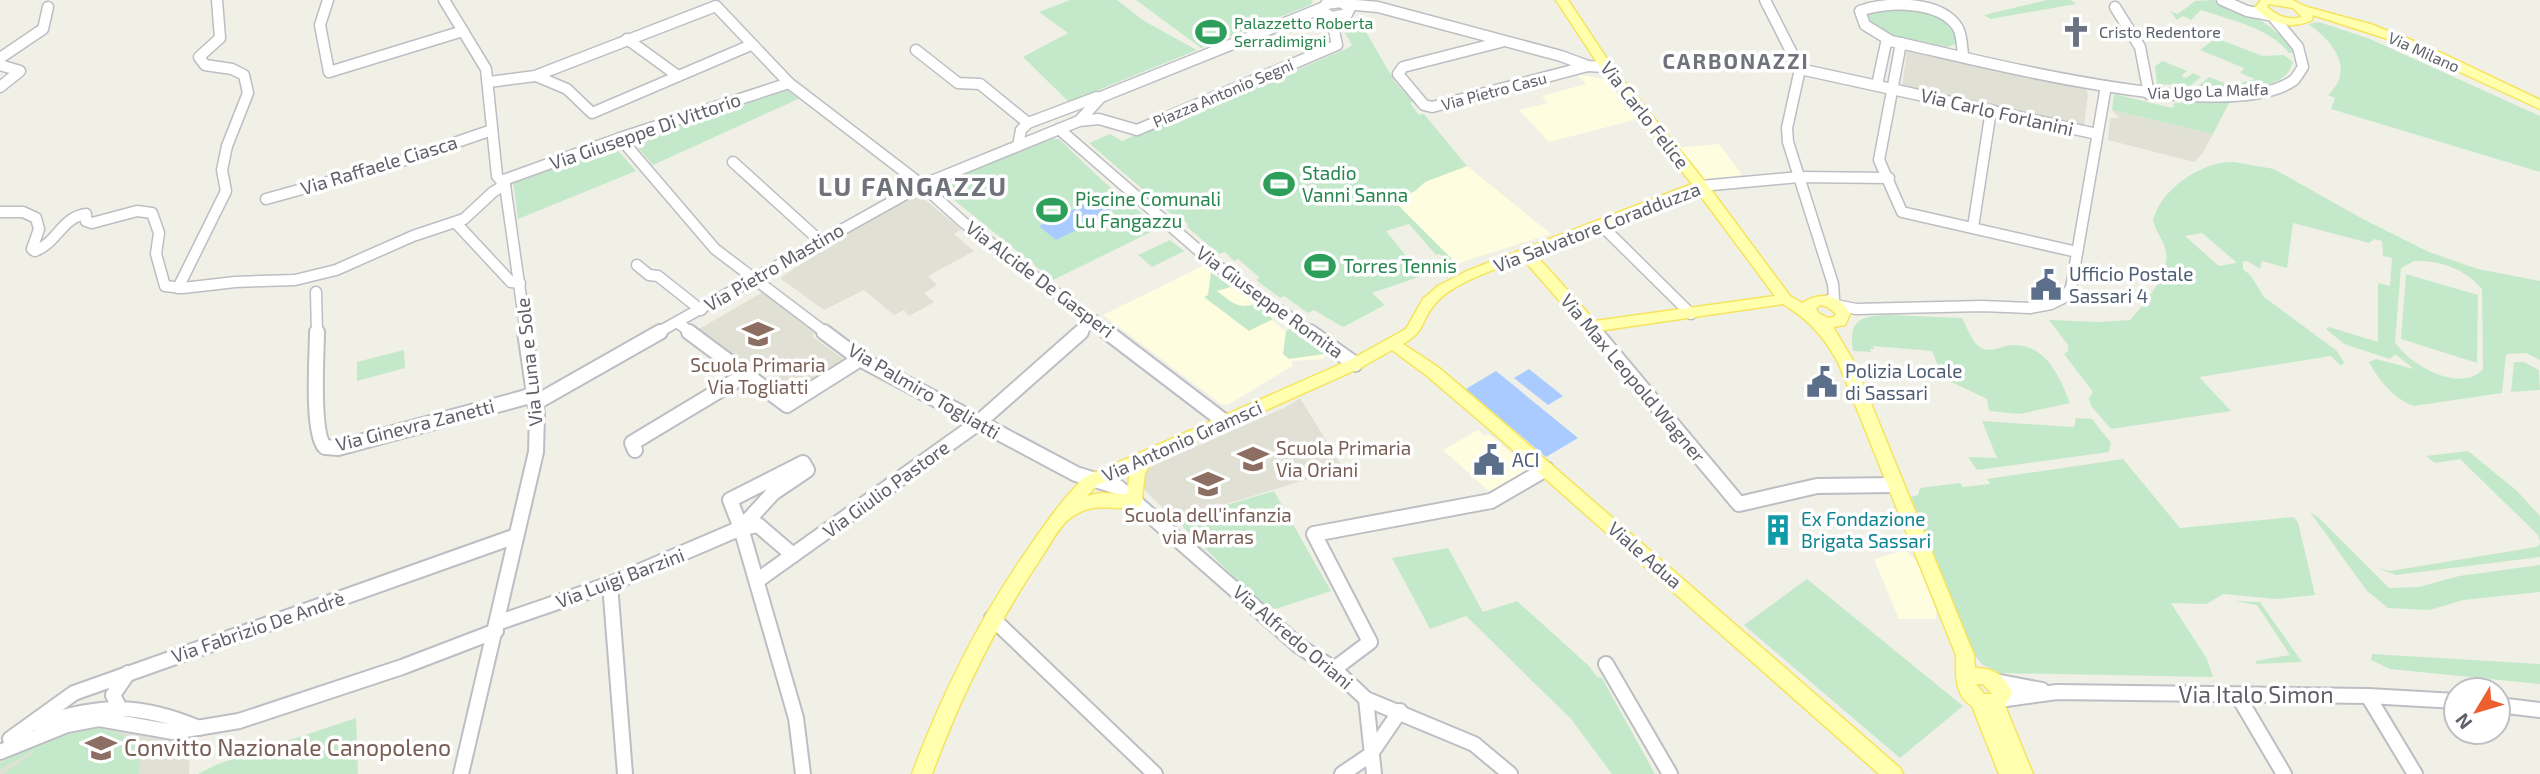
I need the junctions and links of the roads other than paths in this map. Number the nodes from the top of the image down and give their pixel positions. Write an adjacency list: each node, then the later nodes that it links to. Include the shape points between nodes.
1 (218, 0): 65 (street, via 220,38 199,57 205,65 244,75 248,93 227,146 222,170 226,191)
2 (328, 0): 13 (street, via 320,24 329,72)
3 (444, 0): 13 (street, Via Luna e Sole)
4 (1562, 0): 24 (main road, Via Carlo Felice)
5 (1765, 0): 25 (street)
6 (2222, 0): 10 (street)
7 (1340, 4): 11 (street, via 1345,16); 11 (street, via 1324,13); 16 (street, via 1378,7); 35 (street, Piazza Antonio Segni)
8 (48, 7): 21 (street, via 43,29)
9 (2115, 7): 34 (street, via 2140,47)
10 (2261, 7): 12 (main road); 12 (main road, via 2285,2); 14 (street, Via Ugo La Malfa); 14 (street)
11 (1336, 17): 42 (street, Piazza Antonio Segni, via 1332,22 1337,45 1137,130)
12 (2303, 17): 14 (street); 36 (main road, Via Milano, via 2351,22 2400,40); 38 (main road, Via Milano, via 2370,34)
13 (463, 31): 28 (street, Via Luna e Sole)
14 (2282, 31): 34 (street, Via Ugo La Malfa, via 2303,59 2300,74 2284,87 2260,93)
15 (627, 39): 18 (street, Via Alcide De Gasperi, via 716,6); 26 (street); 27 (street)
16 (1501, 42): 23 (street); 23 (street, Via Pietro Casu, via 1403,67 1398,74 1424,105 1432,107)
17 (1896, 42): 20 (street, Via Ugo La Malfa); 20 (street, via 1865,25 1860,15 1863,8 1885,0 1928,7 1954,22); 30 (street, via 1886,43); 33 (street)
18 (751, 45): 27 (street); 29 (street, Via Alcide De Gasperi)
19 (916, 50): 41 (street, via 958,83 980,85)
20 (1963, 55): 31 (street, Via Ugo La Malfa)
21 (0, 58)
22 (0, 65): 32 (street, via 20,71)
23 (1588, 66): 24 (street)
24 (1606, 67): 53 (main road, Via Carlo Felice)
25 (1800, 69): 30 (street, Via Carlo Forlanini); 49 (street, via 1787,128)
26 (535, 76): 28 (street); 39 (street, via 575,91)
27 (678, 76): 39 (street)
28 (489, 82): 44 (street, Via Luna e Sole)
29 (789, 83): 46 (street, Via Giuseppe Di Vittorio); 52 (street, Via Alcide De Gasperi)
30 (1877, 85): 33 (street, Via Carlo Forlanini)
31 (2106, 86): 34 (street, Via Ugo La Malfa); 45 (street)
32 (0, 87)
33 (1892, 88): 37 (street, Via Carlo Forlanini); 50 (street, via 1880,160)
34 (2148, 94)
35 (1099, 99): 40 (street, Piazza Antonio Segni); 41 (street, Piazza Antonio Segni, via 1091,98); 42 (street, via 1099,109)
36 (2540, 105)
37 (1992, 110): 45 (street, Via Carlo Forlanini); 58 (street)
38 (2540, 111)
39 (592, 113)
40 (1079, 121): 42 (street, Piazza Antonio Segni, via 1099,119); 43 (street, Piazza Antonio Segni)
41 (1028, 123): 47 (street, via 1021,130)
42 (1118, 124)
43 (1059, 129): 47 (street, Via Pietro Mastino); 77 (street, Via Giuseppe Romita, via 1212,262)
44 (492, 130): 51 (street, Via Luna e Sole, via 497,176); 54 (street, Via Raffaele Ciasca, via 393,164)
45 (2097, 134): 60 (street, Via Carlo Forlanini)
46 (620, 138): 51 (street, Via Giuseppe Di Vittorio); 63 (street, Via Palmiro Togliatti, via 715,249)
47 (1018, 146): 52 (street, Via Pietro Mastino)
48 (733, 162): 59 (street)
49 (1799, 177): 50 (street, Via Salvatore Coradduzza); 53 (street, Via Salvatore Coradduzza); 69 (street, via 1833,284 1833,298)
50 (1889, 178): 58 (street, via 1902,212)
51 (503, 183): 56 (street); 64 (street, Via Luna e Sole)
52 (922, 185): 59 (street, Via Pietro Mastino); 71 (street, Via Alcide De Gasperi, via 963,222)
53 (1701, 186): 57 (main road, Via Salvatore Coradduzza); 67 (main road, Via Carlo Felice)
54 (266, 199)
55 (0, 212): 65 (street, via 23,212 36,218 35,251 44,248 78,214 85,213 86,221 92,223 137,211 152,213 159,233 156,254 163,281 165,286)
56 (457, 223): 64 (street, via 511,282); 65 (street, via 313,277)
57 (1601, 225): 61 (main road, Via Salvatore Coradduzza); 70 (street)
58 (1973, 227): 60 (street)
59 (819, 240): 63 (street, Via Pietro Mastino)
60 (2077, 252): 69 (street, Via Carlo Forlanini, via 2071,288 2051,304)
61 (1526, 253): 73 (main road, Via Max Leopold Wagner); 74 (main road, Via Salvatore Coradduzza, via 1443,289 1428,302 1418,336)
62 (637, 265): 68 (street)
63 (753, 280): 68 (street, Via Pietro Mastino); 75 (street, Via Palmiro Togliatti)
64 (520, 283): 79 (street, Via Luna e Sole)
65 (178, 288)
66 (316, 292): 79 (street, Via Ginevra Zanetti, via 318,422 320,442 326,447 338,448)
67 (1784, 296): 69 (main road, Via Carlo Felice); 70 (main road)
68 (701, 310): 72 (street, Via Pietro Mastino)
69 (1826, 311): 76 (main road, Via Carlo Felice); 76 (main road, Via Carlo Felice, via 1826,330)
70 (1691, 314): 73 (main road)
71 (1094, 320): 80 (street, Via Alcide De Gasperi); 81 (street, Via Giulio Pastore)
72 (678, 323): 78 (street); 79 (street, Via Pietro Mastino)
73 (1591, 327): 86 (street, Via Max Leopold Wagner, via 1739,504 1817,486)
74 (1395, 346): 77 (main road, Via Antonio Gramsci); 84 (main road, Viale Adua)
75 (860, 359): 78 (street, via 787,405); 81 (street, Via Palmiro Togliatti)
76 (1846, 362): 86 (main road, Via Carlo Felice)
77 (1355, 364): 80 (main road, Via Antonio Gramsci)
78 (745, 376): 82 (street, via 632,443)
79 (535, 399): 90 (street, Via Luna e Sole, via 536,452)
80 (1225, 422): 83 (main road, Via Antonio Gramsci)
81 (978, 423): 85 (street, Via Palmiro Togliatti); 91 (street, Via Giulio Pastore)
82 (635, 450)
83 (1148, 454): 85 (main road, Via Antonio Gramsci); 87 (main road, via 1137,473)
84 (1546, 469): 98 (street, via 1491,501 1314,534 1370,642); 123 (main road, Viale Adua)
85 (1091, 481): 87 (street, Via Alfredo Oriani, via 1118,487); 88 (main road, Via Antonio Gramsci)
86 (1896, 485): 100 (main road, Via Carlo Felice, via 1965,655)
87 (1135, 500): 88 (main road, via 1083,502); 98 (street, Via Alfredo Oriani, via 1299,646)
88 (1060, 517): 94 (main road, Via Antonio Gramsci)
89 (741, 528): 89 (street, Via Luigi Barzini, via 773,493 807,470 803,463 730,500); 91 (street, via 758,525); 92 (street, Via Luigi Barzini); 93 (street, Via Luigi Barzini)
90 (516, 536): 95 (street, Via Luna e Sole); 96 (street, Via Fabrizio De Andrè)
91 (793, 555): 92 (street)
92 (758, 580): 116 (street, Via Luigi Barzini, via 796,718)
93 (610, 583): 95 (street, Via Luigi Barzini); 115 (street)
94 (992, 618): 117 (main road, Via Antonio Gramsci, via 945,709); 118 (street)
95 (497, 627): 111 (street, via 402,667 239,721); 114 (street, Via Luna e Sole)
96 (212, 643): 99 (street, Via Fabrizio De Andrè)
97 (1606, 664): 122 (street)
98 (1334, 669): 104 (street, Via Alfredo Oriani)
99 (128, 673): 107 (street, via 113,695); 112 (street, Via Fabrizio De Andrè, via 74,693)
100 (1981, 679): 101 (street, Via Italo Simon); 106 (main road, Via Carlo Felice, via 2001,693); 106 (main road, via 1971,695)
101 (2057, 692): 102 (street, Via Italo Simon); 106 (street, Via Italo Simon)
102 (2238, 696): 103 (street, Via Italo Simon); 126 (street)
103 (2368, 696): 105 (street, Via Italo Simon); 127 (street)
104 (1366, 699): 110 (street, Via Alfredo Oriani); 113 (street)
105 (2442, 700)
106 (1991, 701): 124 (main road); 125 (main road)
107 (118, 705): 111 (street, via 181,719); 112 (street, via 37,725)
108 (2512, 707): 109 (street)
109 (2540, 710)
110 (1400, 711): 113 (street); 121 (street, Via Alfredo Oriani, via 1474,744)
111 (199, 728): 112 (street, via 173,732 99,719)
112 (4, 746)
113 (1370, 755): 119 (street); 120 (street)
114 (461, 774)
115 (625, 774)
116 (803, 774)
117 (922, 774)
118 (1155, 774)
119 (1342, 774)
120 (1374, 774)
121 (1510, 774)
122 (1670, 774)
123 (1893, 774)
124 (2009, 774)
125 (2023, 774)
126 (2284, 774)
127 (2415, 774)

